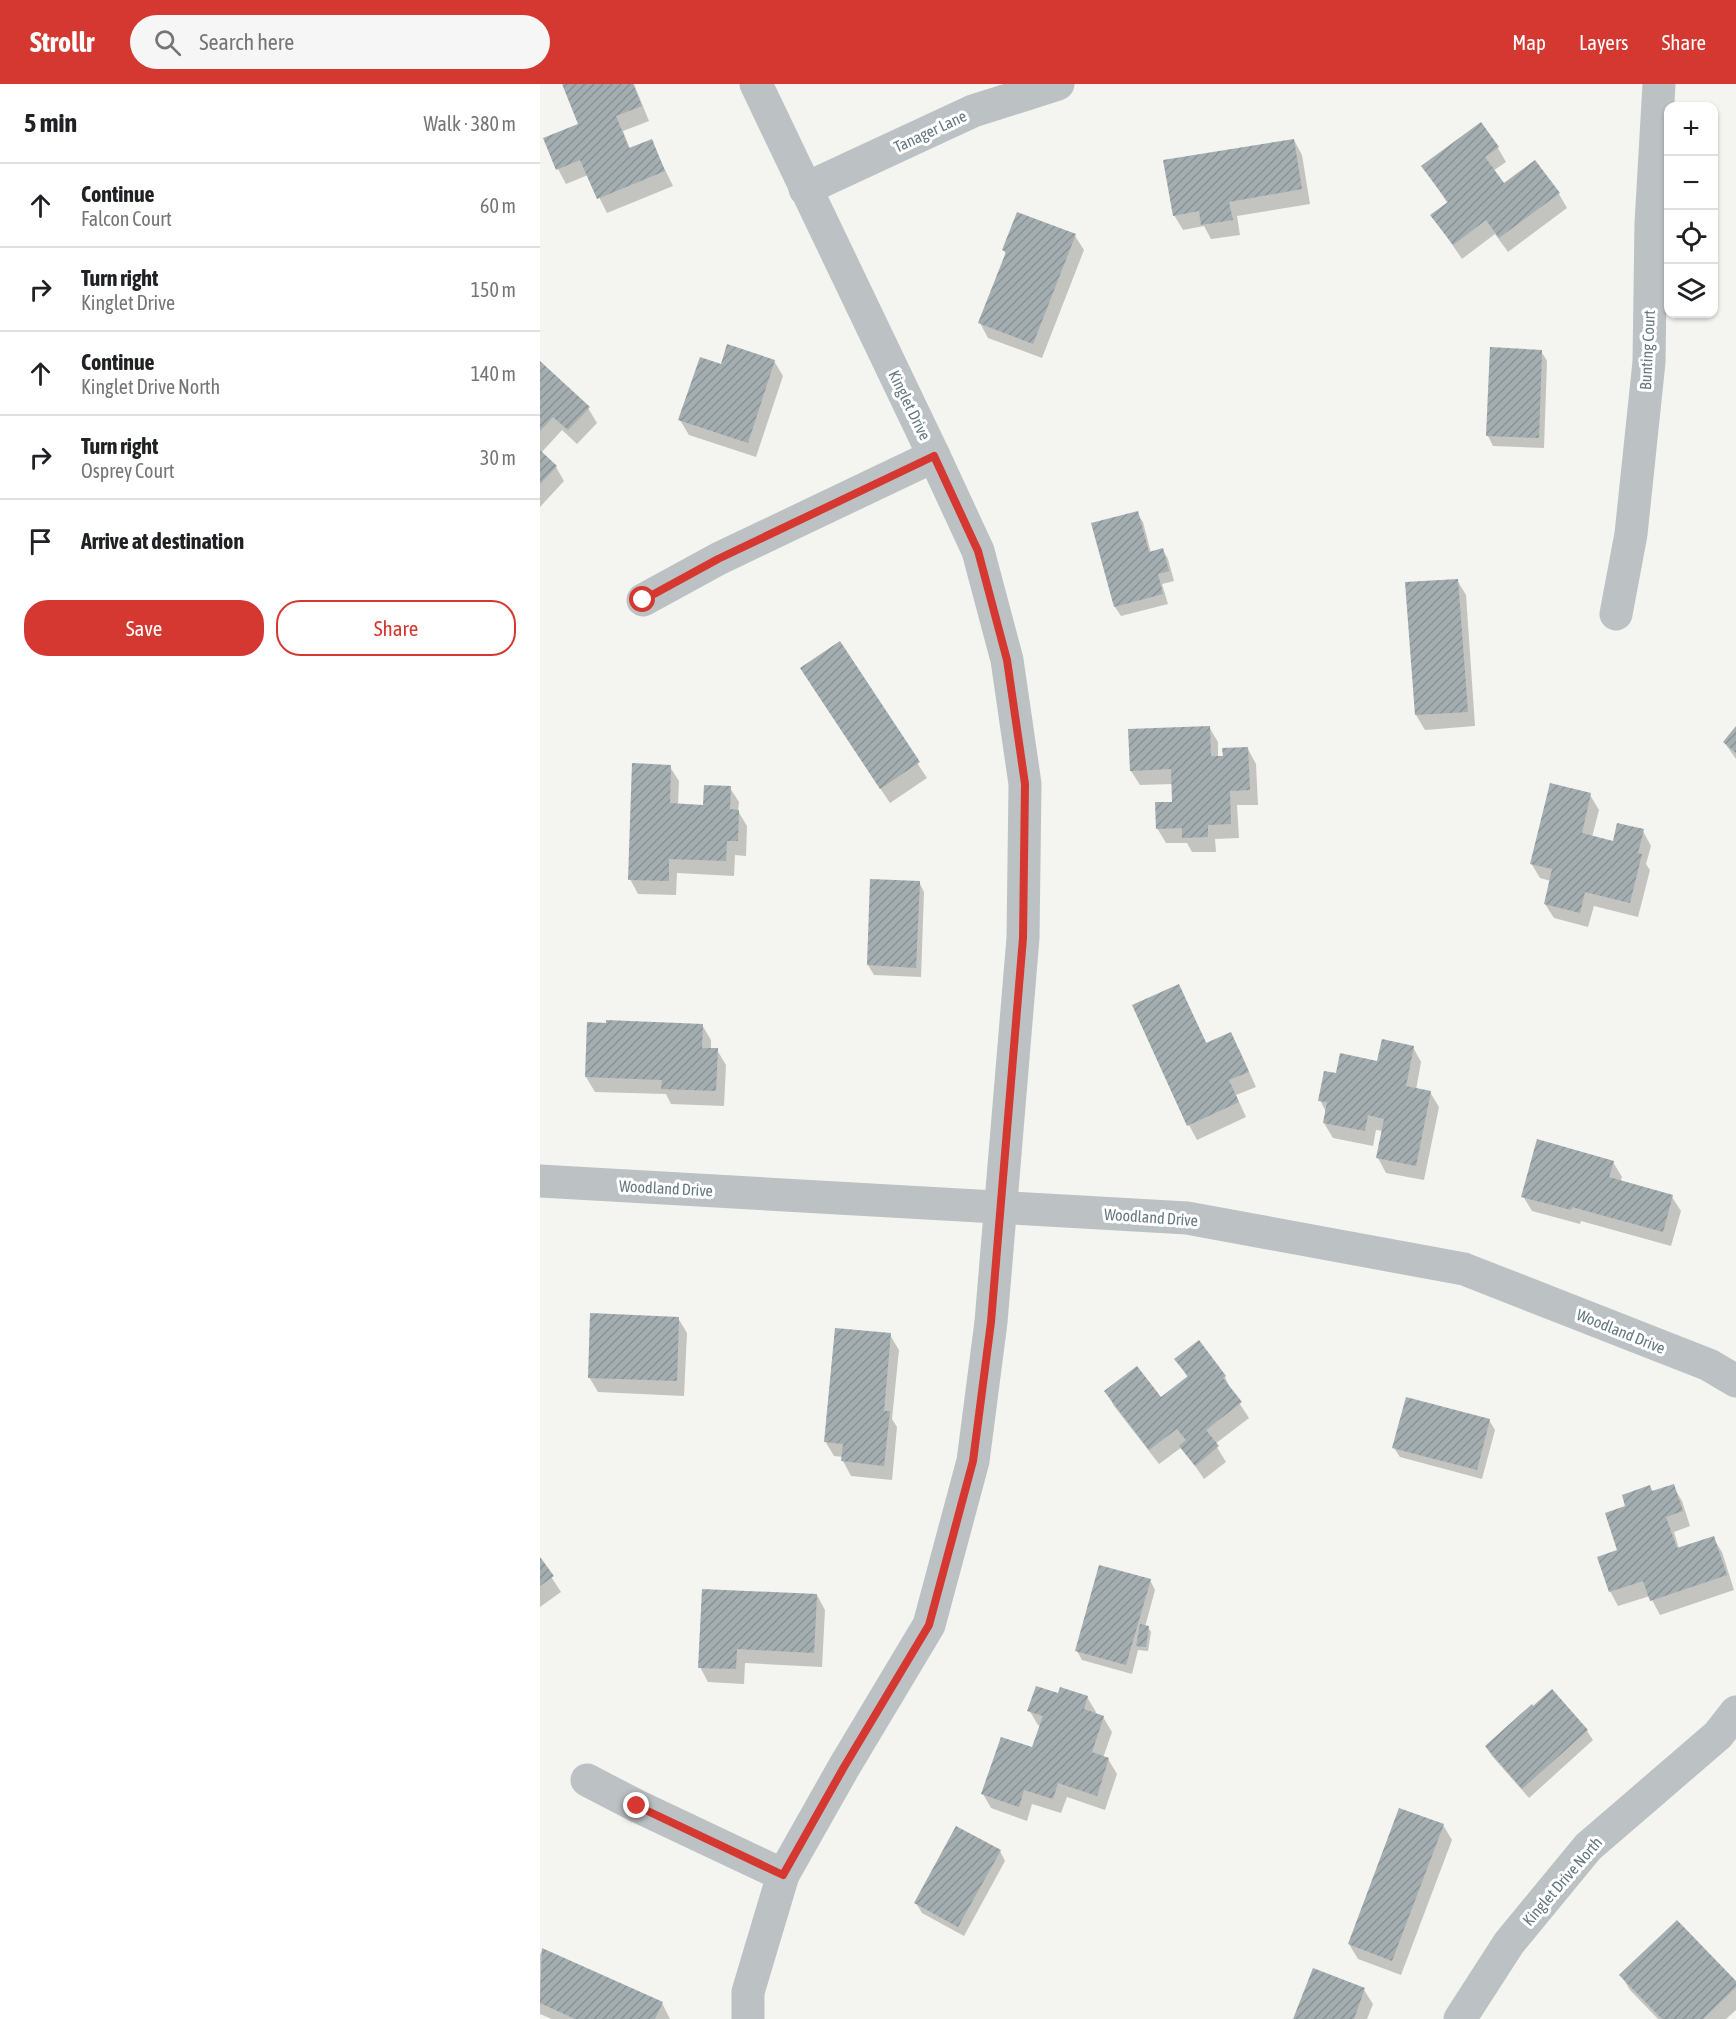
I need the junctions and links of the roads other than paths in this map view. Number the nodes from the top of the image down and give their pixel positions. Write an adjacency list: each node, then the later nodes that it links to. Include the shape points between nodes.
1 (756, 84): 4 (street, Kinglet Drive)
2 (1058, 84): 4 (street, Tanager Lane, via 973,111)
3 (1659, 84): 7 (street, Bunting Court, via 1649,362 1631,534)
4 (805, 189): 5 (street, Kinglet Drive)
5 (934, 456): 6 (street, via 718,559); 9 (street, Kinglet Drive, via 978,551 1007,660 1025,784 1023,938)
6 (643, 600)
7 (1616, 614)
8 (540, 1181): 9 (street, Woodland Drive)
9 (1000, 1208): 10 (street, Woodland Drive, via 1187,1218 1464,1269 1709,1365); 13 (street, via 991,1322 973,1461 929,1625)
10 (1736, 1381)
11 (1736, 1712): 15 (street, Kinglet Drive North, via 1718,1736 1588,1847 1509,1943)
12 (587, 1780): 13 (street)
13 (783, 1875): 14 (street, via 748,1992)
14 (747, 2019)
15 (1460, 2019)

